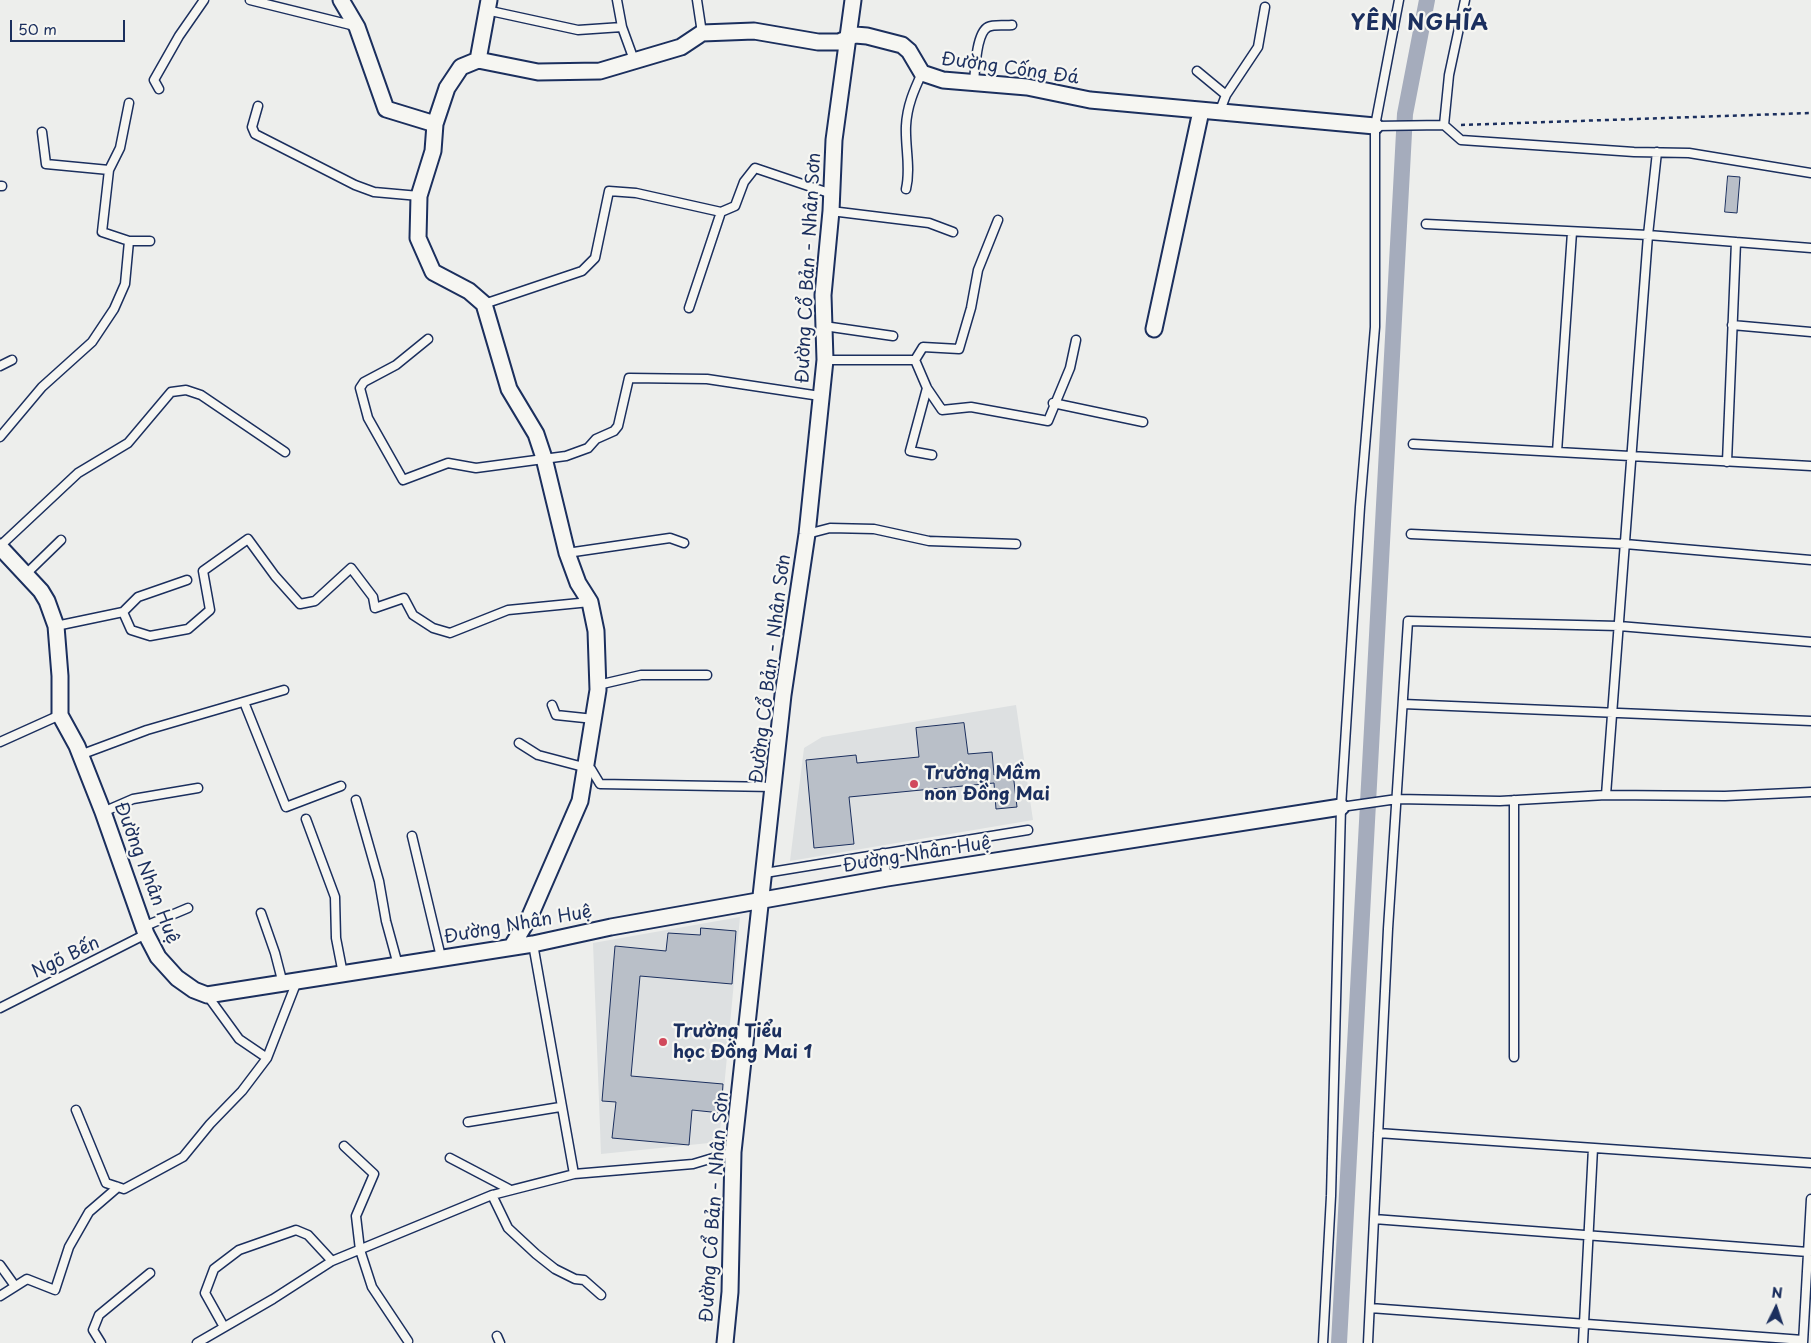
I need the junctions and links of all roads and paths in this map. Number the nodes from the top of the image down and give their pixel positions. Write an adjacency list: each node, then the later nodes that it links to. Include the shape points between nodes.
1 (204, 0): 21 (lane, via 154,80)
2 (250, 0): 12 (lane)
3 (341, 0): 12 (street)
4 (617, 0): 13 (lane)
5 (697, 0): 14 (lane)
6 (853, 0): 15 (street, Đường Cổ Bản - Nhân Sơn)
7 (1399, 0): 29 (lane)
8 (1465, 0): 30 (lane, via 1449,76)
9 (488, 5): 13 (lane, via 578,30); 16 (street)
10 (1264, 7): 22 (lane, via 1258,47)
11 (1012, 25): 20 (lane, via 989,26 983,31 977,51)
12 (357, 27): 28 (street, via 386,109)
13 (622, 27): 17 (lane)
14 (702, 33): 15 (street, Đường Cống Đá, via 754,31 818,42 839,42); 17 (street, Đường Cống Đá, via 681,46)
15 (848, 36): 19 (street, Đường Cống Đá, via 867,36 902,45); 36 (street, Đường Cổ Bản - Nhân Sơn, via 834,140)
16 (478, 60): 17 (street, Đường Cống Đá, via 538,72 600,71); 28 (street, via 461,67 447,88)
17 (634, 60)
18 (1197, 71): 22 (lane)
19 (922, 73): 20 (street, Đường Cống Đá, via 943,80); 35 (lane, via 908,111)
20 (974, 83): 25 (street, Đường Cống Đá, via 1027,87 1090,100)
21 (159, 89)
22 (1226, 95): 27 (lane)
23 (129, 103): 33 (lane, via 120,148)
24 (258, 106): 37 (lane, via 252,127 255,134 368,190)
25 (1201, 111): 27 (street, Đường Cống Đá); 53 (street)
26 (1811, 112): 30 (path)
27 (1219, 113): 29 (street, Đường Cống Đá)
28 (435, 124): 37 (street, via 433,151)
29 (1375, 126): 30 (lane); 113 (lane, via 1375,327)
30 (1444, 126): 32 (lane, via 1461,140)
31 (42, 132): 33 (lane, via 46,164)
32 (1657, 152): 34 (lane, via 1689,153); 44 (lane)
33 (109, 170): 45 (lane, via 102,232)
34 (1811, 173)
35 (906, 189)
36 (832, 194): 38 (street, Đường Cổ Bản - Nhân Sơn); 39 (lane, via 755,168 744,182 735,206)
37 (419, 196): 49 (street, via 418,238 426,261 433,272 469,291)
38 (831, 211): 42 (lane, via 930,223); 52 (street, Đường Cổ Bản - Nhân Sơn, via 823,295)
39 (721, 212): 49 (lane, via 636,193 609,191 595,258 582,271); 50 (lane)
40 (998, 220): 60 (lane, via 978,270 959,349 923,347)
41 (1426, 224): 43 (lane)
42 (953, 232)
43 (1572, 232): 44 (lane); 69 (lane)
44 (1648, 235): 47 (lane); 71 (lane)
45 (129, 241): 46 (lane); 66 (lane, via 125,284 114,309 92,342 42,387)
46 (150, 241)
47 (1736, 242): 48 (lane); 51 (lane)
48 (1811, 248)
49 (484, 304): 72 (street, via 509,389 536,434)
50 (689, 308)
51 (1732, 325): 54 (lane); 73 (lane)
52 (824, 326): 55 (lane); 59 (street, Đường Cổ Bản - Nhân Sơn)
53 (1154, 329)
54 (1811, 332)
55 (893, 336)
56 (428, 339): 72 (lane, via 396,365 364,382 360,388 368,418 403,480 448,463 476,468)
57 (1076, 340): 64 (lane, via 1070,368)
58 (12, 360): 61 (lane)
59 (825, 360): 60 (lane); 63 (street, Đường Cổ Bản - Nhân Sơn)
60 (915, 360): 62 (lane)
61 (0, 366)
62 (927, 388): 64 (lane, via 942,410 971,407 1048,421); 70 (lane, via 910,451)
63 (820, 396): 72 (lane, via 707,379 629,378 616,430 598,438 588,448); 75 (street, Đường Cổ Bản - Nhân Sơn)
64 (1053, 403): 65 (lane)
65 (1143, 422)
66 (0, 437)
67 (1413, 444): 69 (lane)
68 (285, 452): 81 (lane, via 201,396 178,390 167,397 128,443 78,473)
69 (1557, 452): 71 (lane)
70 (932, 455)
71 (1631, 456): 73 (lane); 80 (lane)
72 (544, 458): 82 (street)
73 (1727, 462): 74 (lane)
74 (1811, 466)
75 (807, 534): 79 (lane, via 830,528 874,529 929,541); 106 (street, Đường Cổ Bản - Nhân Sơn, via 783,695)
76 (1411, 534): 80 (lane)
77 (61, 540): 84 (lane)
78 (684, 543): 82 (lane, via 670,538)
79 (1016, 544)
80 (1625, 544): 83 (lane); 89 (lane)
81 (0, 547): 84 (street, Đường Nhân Huệ)
82 (567, 553): 86 (street, via 578,583)
83 (1811, 560)
84 (26, 574): 88 (street, Đường Nhân Huệ, via 47,601)
85 (187, 580): 87 (lane, via 138,597)
86 (590, 602): 87 (lane, via 508,610 450,633 433,628 413,615 404,598 374,608 373,598 351,568 315,600 300,604 248,539 203,571 210,610 188,629 150,636 131,630); 92 (street, via 596,631)
87 (123, 612): 88 (lane)
88 (56, 626): 98 (street, Đường Nhân Huệ)
89 (1619, 626): 90 (lane); 95 (lane, via 1408,621); 97 (lane)
90 (1811, 642)
91 (707, 675): 92 (lane, via 641,675)
92 (598, 685): 99 (street)
93 (284, 690): 94 (lane)
94 (244, 702): 103 (lane, via 147,730); 105 (lane, via 286,807)
95 (1403, 704): 97 (lane); 110 (lane)
96 (552, 705): 99 (lane, via 556,715)
97 (1612, 712): 100 (lane); 109 (lane)
98 (60, 715): 101 (lane); 103 (street, Đường Nhân Huệ)
99 (594, 719): 104 (street)
100 (1811, 721)
101 (0, 742)
102 (519, 743): 104 (lane, via 538,755)
103 (80, 755): 114 (street, Đường Nhân Huệ)
104 (587, 768): 106 (lane, via 600,784); 126 (street, via 574,820 530,916)
105 (341, 786)
106 (774, 787): 119 (street, Đường Cổ Bản - Nhân Sơn)
107 (198, 788): 114 (lane, via 133,799)
108 (1811, 792): 109 (lane, via 1725,796)
109 (1606, 794): 112 (lane)
110 (1398, 799): 112 (lane); 113 (lane); 138 (lane)
111 (356, 800): 128 (lane)
112 (1514, 800): 133 (lane)
113 (1341, 807): 120 (street, Đường Nhân Huệ); 167 (lane, via 1331,1196)
114 (103, 812): 124 (street, Đường Nhân Huệ)
115 (306, 819): 129 (lane, via 335,897 336,938)
116 (1028, 830): 118 (lane)
117 (412, 836): 127 (lane)
118 (884, 853): 119 (lane); 120 (lane)
119 (765, 873): 121 (street, Đường Cổ Bản - Nhân Sơn)
120 (887, 878): 121 (street, Đường Nhân Huệ)
121 (761, 900): 125 (street, Đường Nhân Huệ); 141 (street, Đường Cổ Bản - Nhân Sơn)
122 (188, 908): 124 (lane, Ngõ Bến)
123 (261, 914): 130 (lane)
124 (144, 931): 131 (street, Đường Nhân Huệ, via 158,957 177,978); 132 (lane, Ngõ Bến)
125 (533, 944): 126 (street, Đường Nhân Huệ); 135 (lane)
126 (512, 946): 127 (street, Đường Nhân Huệ)
127 (441, 957): 128 (street, Đường Nhân Huệ)
128 (398, 965): 129 (street, Đường Nhân Huệ)
129 (343, 974): 130 (street, Đường Nhân Huệ)
130 (290, 982): 131 (street, Đường Nhân Huệ); 134 (lane)
131 (207, 995): 134 (lane, via 239,1039)
132 (0, 1008)
133 (1514, 1057)
134 (268, 1058): 145 (lane, via 183,1157 124,1189)
135 (560, 1107): 137 (lane); 144 (lane)
136 (76, 1110): 145 (lane, via 106,1183)
137 (468, 1122)
138 (1378, 1133): 140 (lane); 149 (lane)
139 (344, 1146): 151 (lane, via 374,1174 356,1216)
140 (1593, 1148): 143 (lane); 150 (lane)
141 (734, 1152): 144 (lane, via 693,1164); 166 (street, Đường Cổ Bản - Nhân Sơn, via 730,1292)
142 (450, 1158): 146 (lane)
143 (1811, 1162)
144 (574, 1174): 146 (lane)
145 (118, 1187): 156 (lane, via 89,1212 69,1247 56,1290 27,1278)
146 (509, 1189): 147 (lane)
147 (492, 1195): 151 (lane); 157 (lane, via 508,1228 536,1254 575,1279 584,1280)
148 (1811, 1199): 152 (lane)
149 (1374, 1218): 150 (lane); 159 (lane)
150 (1588, 1235): 152 (lane); 160 (lane)
151 (360, 1250): 153 (lane); 162 (lane, via 372,1287)
152 (1808, 1252): 163 (lane)
153 (332, 1261): 161 (lane); 161 (lane, via 308,1235 296,1230 239,1250 214,1269 205,1293)
154 (0, 1265): 156 (lane)
155 (150, 1273): 164 (lane, via 99,1315 92,1330)
156 (15, 1286): 158 (lane)
157 (601, 1295)
158 (0, 1296)
159 (1370, 1308): 160 (lane); 168 (lane)
160 (1584, 1324): 163 (lane); 169 (lane)
161 (224, 1326): 165 (lane)
162 (408, 1341)
163 (1803, 1341)
164 (101, 1343)
165 (197, 1343)
166 (725, 1343)
167 (1323, 1343)
168 (1368, 1343)
169 (1582, 1343)

